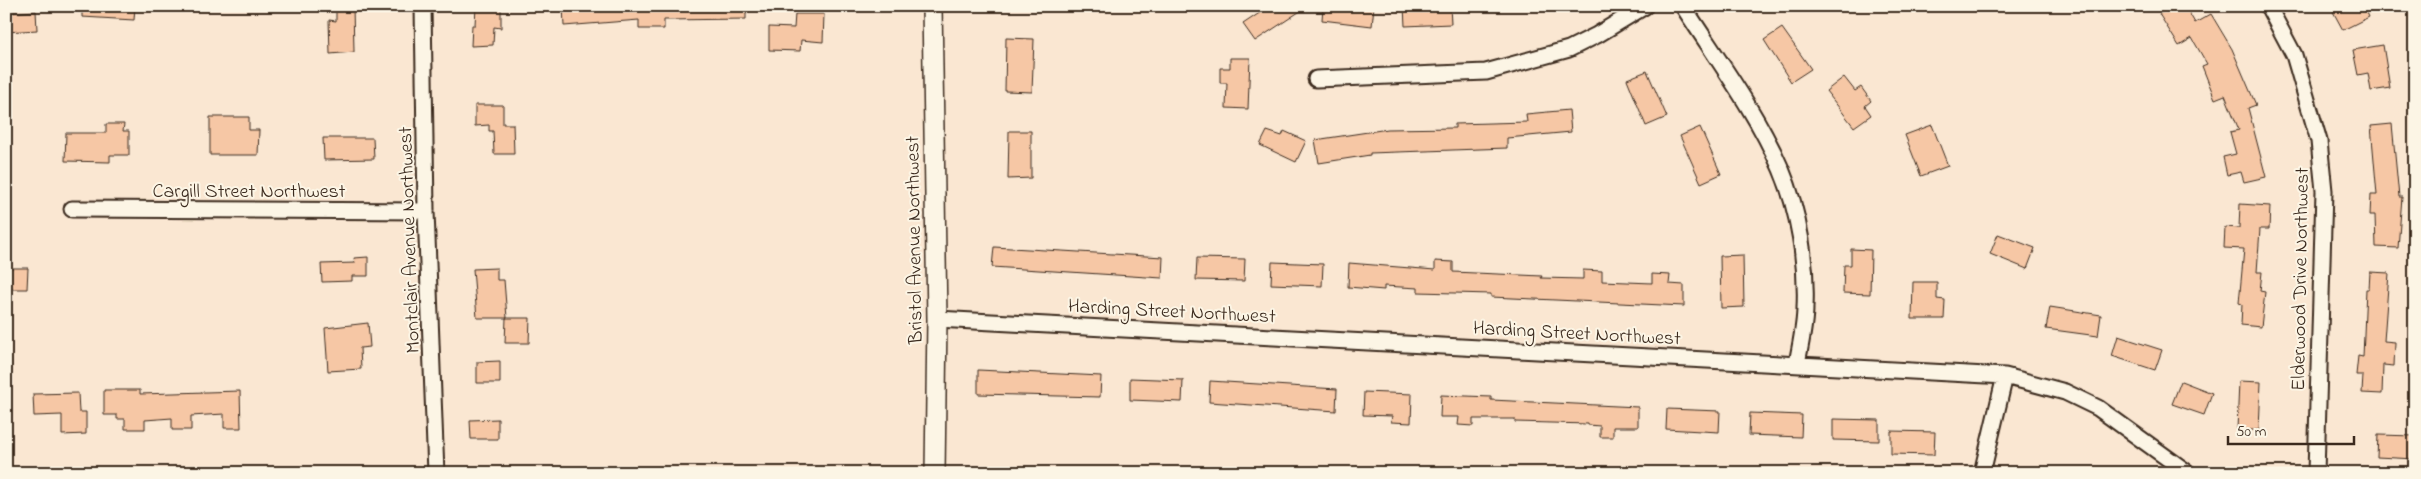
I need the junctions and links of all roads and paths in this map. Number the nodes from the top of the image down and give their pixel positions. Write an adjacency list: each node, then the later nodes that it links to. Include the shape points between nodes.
1 (423, 6): 8 (street, Montclair Avenue Northwest)
2 (932, 6): 9 (street, Bristol Avenue Northwest)
3 (1645, 6): 6 (street, via 1570,49 1486,72)
4 (1682, 6): 10 (street, via 1752,111 1782,170 1796,216 1803,260 1805,309)
5 (2268, 6): 16 (street, Elderwood Drive Northwest, via 2294,55 2319,141 2324,191)
6 (1316, 79)
7 (72, 209): 8 (street, Cargill Street Northwest)
8 (426, 210): 12 (street, Montclair Avenue Northwest)
9 (937, 318): 10 (street, Harding Street Northwest); 13 (street, Bristol Avenue Northwest)
10 (1797, 364): 11 (street, Harding Street Northwest)
11 (2005, 376): 14 (street); 15 (street, Harding Street Northwest, via 2065,392 2098,408)
12 (436, 473)
13 (935, 473)
14 (1982, 473)
15 (2188, 473)
16 (2316, 473)

